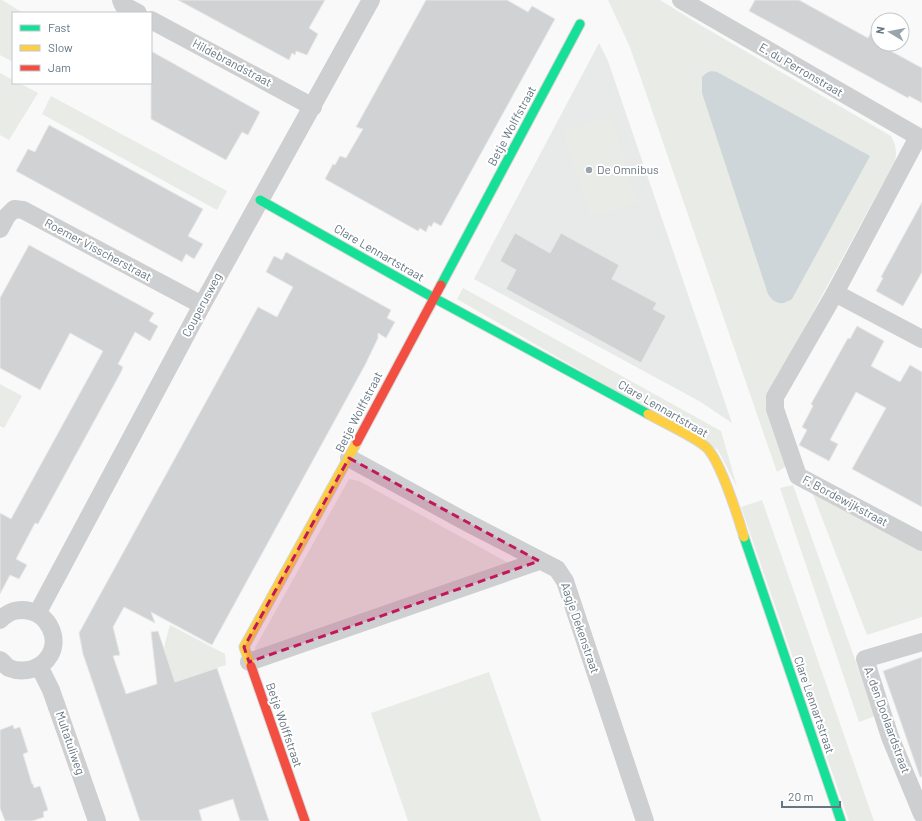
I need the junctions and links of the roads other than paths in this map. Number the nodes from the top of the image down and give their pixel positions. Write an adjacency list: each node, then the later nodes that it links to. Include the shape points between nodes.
1 (121, 0): 4 (street, via 123,5)
2 (371, 0): 7 (street, Couperusweg)
3 (681, 0): 8 (street, E. du Perronstraat)
4 (136, 12)
5 (152, 21): 7 (street, Hildebrandstraat)
6 (580, 24): 12 (street, Betje Wolffstraat)
7 (313, 106): 9 (street, Couperusweg)
8 (920, 138): 11 (street, F. Bordewijkstraat)
9 (260, 200): 12 (street, Clare Lennartstraat); 13 (street, Couperusweg)
10 (0, 229): 13 (street, Roemer Visscherstraat, via 14,209 23,210)
11 (834, 293): 14 (street); 16 (street, F. Bordewijkstraat, via 775,397 775,409 798,476)
12 (434, 298): 15 (street, Betje Wolffstraat); 28 (street, Clare Lennartstraat, via 707,448 716,462 732,501)
13 (202, 305): 18 (street, Couperusweg)
14 (922, 339)
15 (349, 458): 17 (street, Aagje Dekenstraat); 22 (street, Betje Wolffstraat, via 244,647)
16 (922, 542)
17 (539, 561): 22 (street); 27 (street, Aagje Dekenstraat, via 557,569 565,581)
18 (38, 612): 19 (street, via 22,608 6,613); 23 (street, via 49,624 54,639 50,654)
19 (0, 620)
20 (922, 642): 24 (street, A. den Doolaardstraat, via 865,660 890,737)
21 (0, 660): 23 (street, via 8,667 24,671)
22 (249, 662): 26 (street, Betje Wolffstraat)
23 (39, 666): 25 (street, Multatuliweg, via 51,690)
24 (921, 809)
25 (97, 821)
26 (305, 821)
27 (645, 821)
28 (841, 821)

